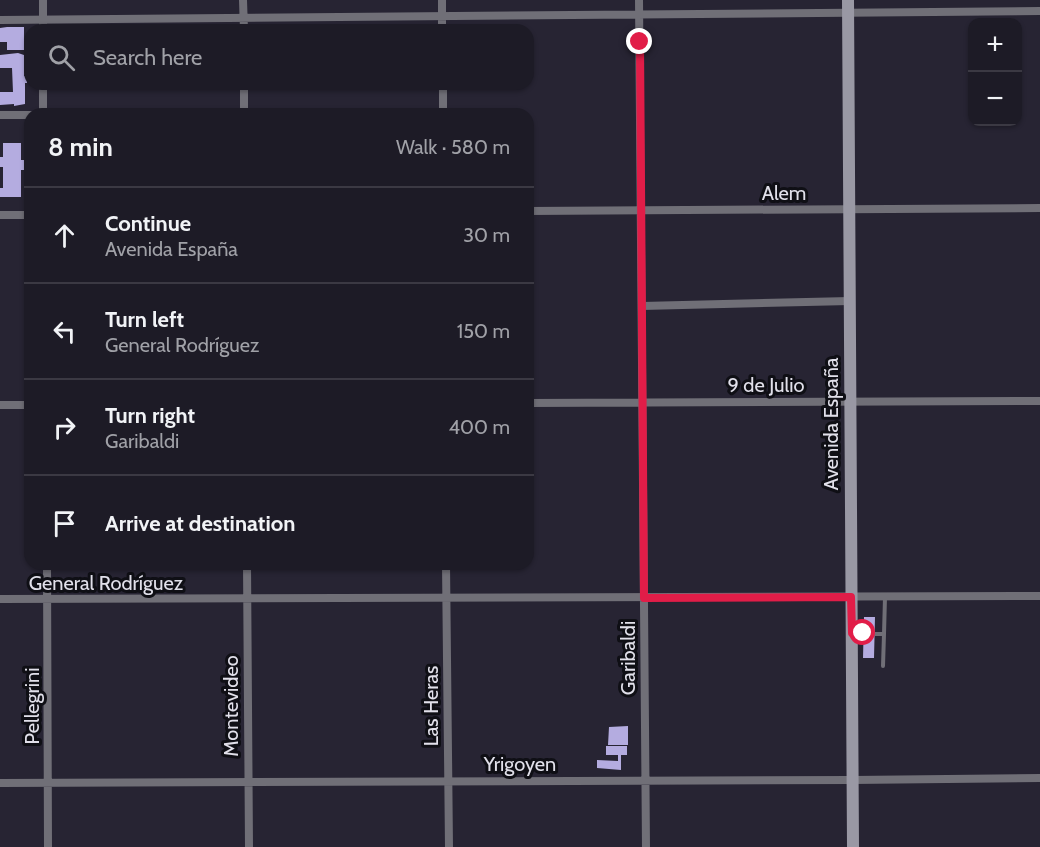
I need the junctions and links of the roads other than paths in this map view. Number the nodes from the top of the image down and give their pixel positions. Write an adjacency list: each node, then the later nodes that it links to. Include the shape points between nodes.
1 (42, 0): 10 (street)
2 (243, 0): 9 (street)
3 (442, 0): 8 (street)
4 (639, 0): 7 (street, Garibaldi)
5 (848, 6): 6 (street); 7 (street); 24 (main road, Avenida España)
6 (1040, 11)
7 (640, 15): 8 (street); 25 (street, Garibaldi)
8 (442, 16): 9 (street); 14 (street)
9 (243, 18): 10 (street); 13 (street)
10 (43, 19): 11 (street); 12 (street)
11 (0, 20)
12 (43, 24)
13 (244, 24)
14 (442, 24)
15 (43, 90): 18 (street)
16 (244, 90): 19 (street)
17 (443, 90): 20 (street)
18 (44, 108)
19 (244, 108)
20 (443, 108)
21 (0, 115): 22 (street)
22 (24, 115)
23 (1040, 208): 24 (street, Alem)
24 (849, 209): 25 (street, Alem); 29 (main road, Avenida España)
25 (641, 210): 26 (street, Alem); 30 (street, Garibaldi)
26 (534, 211)
27 (0, 215): 28 (street)
28 (24, 215)
29 (850, 301): 30 (street); 33 (main road, Avenida España)
30 (642, 306): 32 (street, Garibaldi)
31 (1040, 401): 33 (street, 9 de Julio)
32 (642, 402): 33 (street, 9 de Julio); 34 (street, 9 de Julio); 44 (street, Garibaldi)
33 (850, 402): 41 (main road, Avenida España)
34 (534, 403)
35 (0, 405): 36 (street)
36 (24, 405)
37 (47, 570): 46 (street, Pellegrini)
38 (247, 570): 47 (street, Montevideo)
39 (446, 570): 43 (street, Las Heras)
40 (1040, 596): 42 (street, General Rodríguez)
41 (851, 597): 42 (street, General Rodríguez); 44 (street, General Rodríguez); 53 (main road, Avenida España, via 857,633)
42 (885, 597): 49 (lane)
43 (447, 598): 44 (street, General Rodríguez); 47 (street, General Rodríguez); 54 (street, Las Heras)
44 (644, 598): 52 (street, Garibaldi)
45 (0, 599): 46 (street, General Rodríguez)
46 (47, 599): 47 (street, General Rodríguez); 57 (street, Pellegrini)
47 (247, 599): 55 (street, Montevideo)
48 (874, 634): 49 (lane)
49 (884, 634): 50 (lane)
50 (883, 666)
51 (1040, 777): 53 (street, Yrigoyen)
52 (645, 780): 53 (street, Yrigoyen); 54 (street, Yrigoyen); 61 (street, Garibaldi)
53 (852, 780): 62 (main road, Avenida España)
54 (448, 781): 55 (street, Yrigoyen); 60 (street, Las Heras)
55 (249, 782): 57 (street, Yrigoyen); 59 (street, Montevideo)
56 (0, 783): 57 (street, Yrigoyen)
57 (49, 783): 58 (street, Pellegrini)
58 (48, 847)
59 (249, 847)
60 (449, 847)
61 (646, 847)
62 (853, 847)

